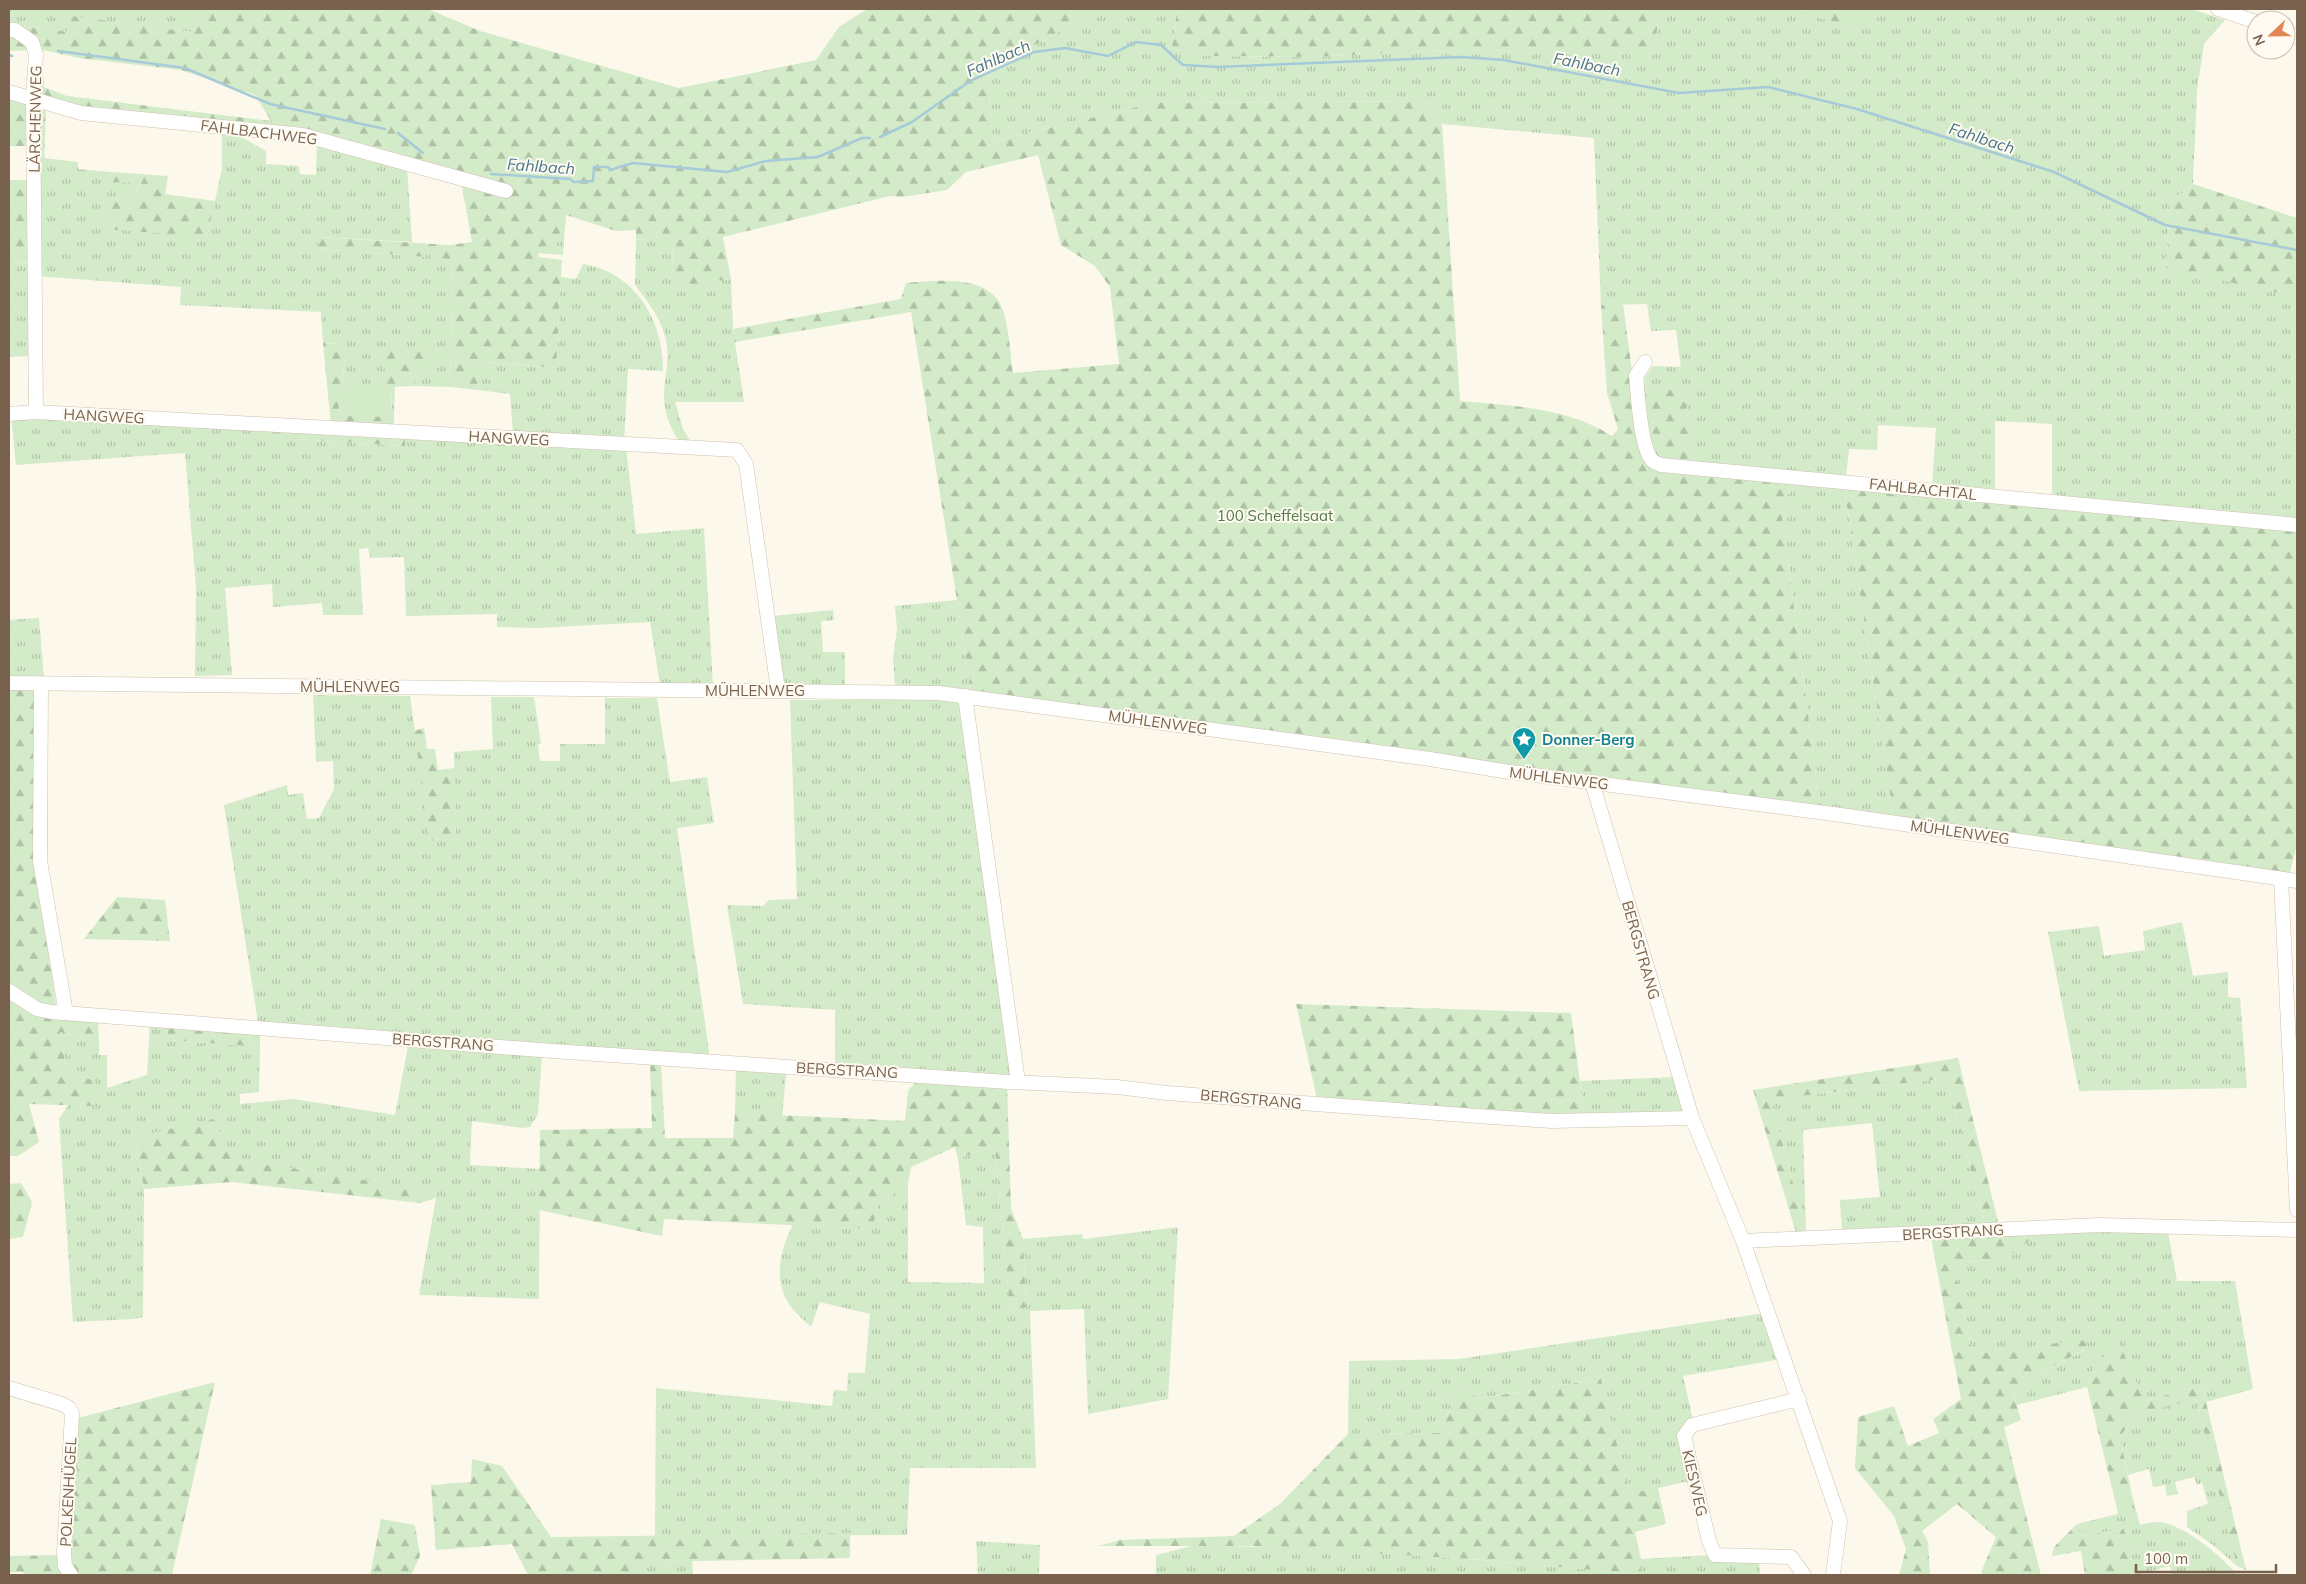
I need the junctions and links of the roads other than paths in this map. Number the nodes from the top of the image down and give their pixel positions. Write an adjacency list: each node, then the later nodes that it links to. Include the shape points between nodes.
1 (2218, 9): 2 (street)
2 (2242, 13)
3 (9, 30): 5 (street, LÄRCHENWEG, via 15,30 32,42 36,55)
4 (9, 92): 5 (street, FAHLBACHWEG)
5 (33, 98): 6 (street, FAHLBACHWEG, via 81,113 303,135); 8 (street, LÄRCHENWEG)
6 (506, 192)
7 (1645, 362): 10 (street, FAHLBACHTAL, via 1636,376 1644,438 1653,462 1661,464)
8 (36, 412): 9 (street, HANGWEG); 13 (street, HANGWEG, via 737,450 746,464)
9 (9, 414)
10 (2297, 525)
11 (9, 683): 12 (street, MÜHLENWEG)
12 (41, 684): 13 (street, MÜHLENWEG); 19 (street, via 40,861)
13 (778, 690): 14 (street, MÜHLENWEG)
14 (965, 696): 15 (street, MÜHLENWEG); 20 (street)
15 (1592, 782): 16 (street, MÜHLENWEG); 21 (street, BERGSTRANG)
16 (2281, 879): 17 (street, MÜHLENWEG); 22 (street)
17 (2297, 881)
18 (9, 991): 19 (street, BERGSTRANG, via 37,1009)
19 (66, 1013): 20 (street, BERGSTRANG, via 553,1051)
20 (1018, 1082): 21 (street, BERGSTRANG, via 1552,1121)
21 (1692, 1118): 24 (street, BERGSTRANG)
22 (2297, 1210)
23 (2297, 1230): 24 (street, BERGSTRANG, via 2100,1225)
24 (1743, 1241): 26 (street)
25 (9, 1388): 27 (street, POLKENHÜGEL, via 69,1408 72,1414 64,1552 65,1566)
26 (1799, 1399): 28 (street, KIESWEG, via 1692,1424 1684,1436 1715,1554 1791,1557); 29 (street, via 1840,1521)
27 (71, 1575)
28 (1804, 1575)
29 (1833, 1575)

